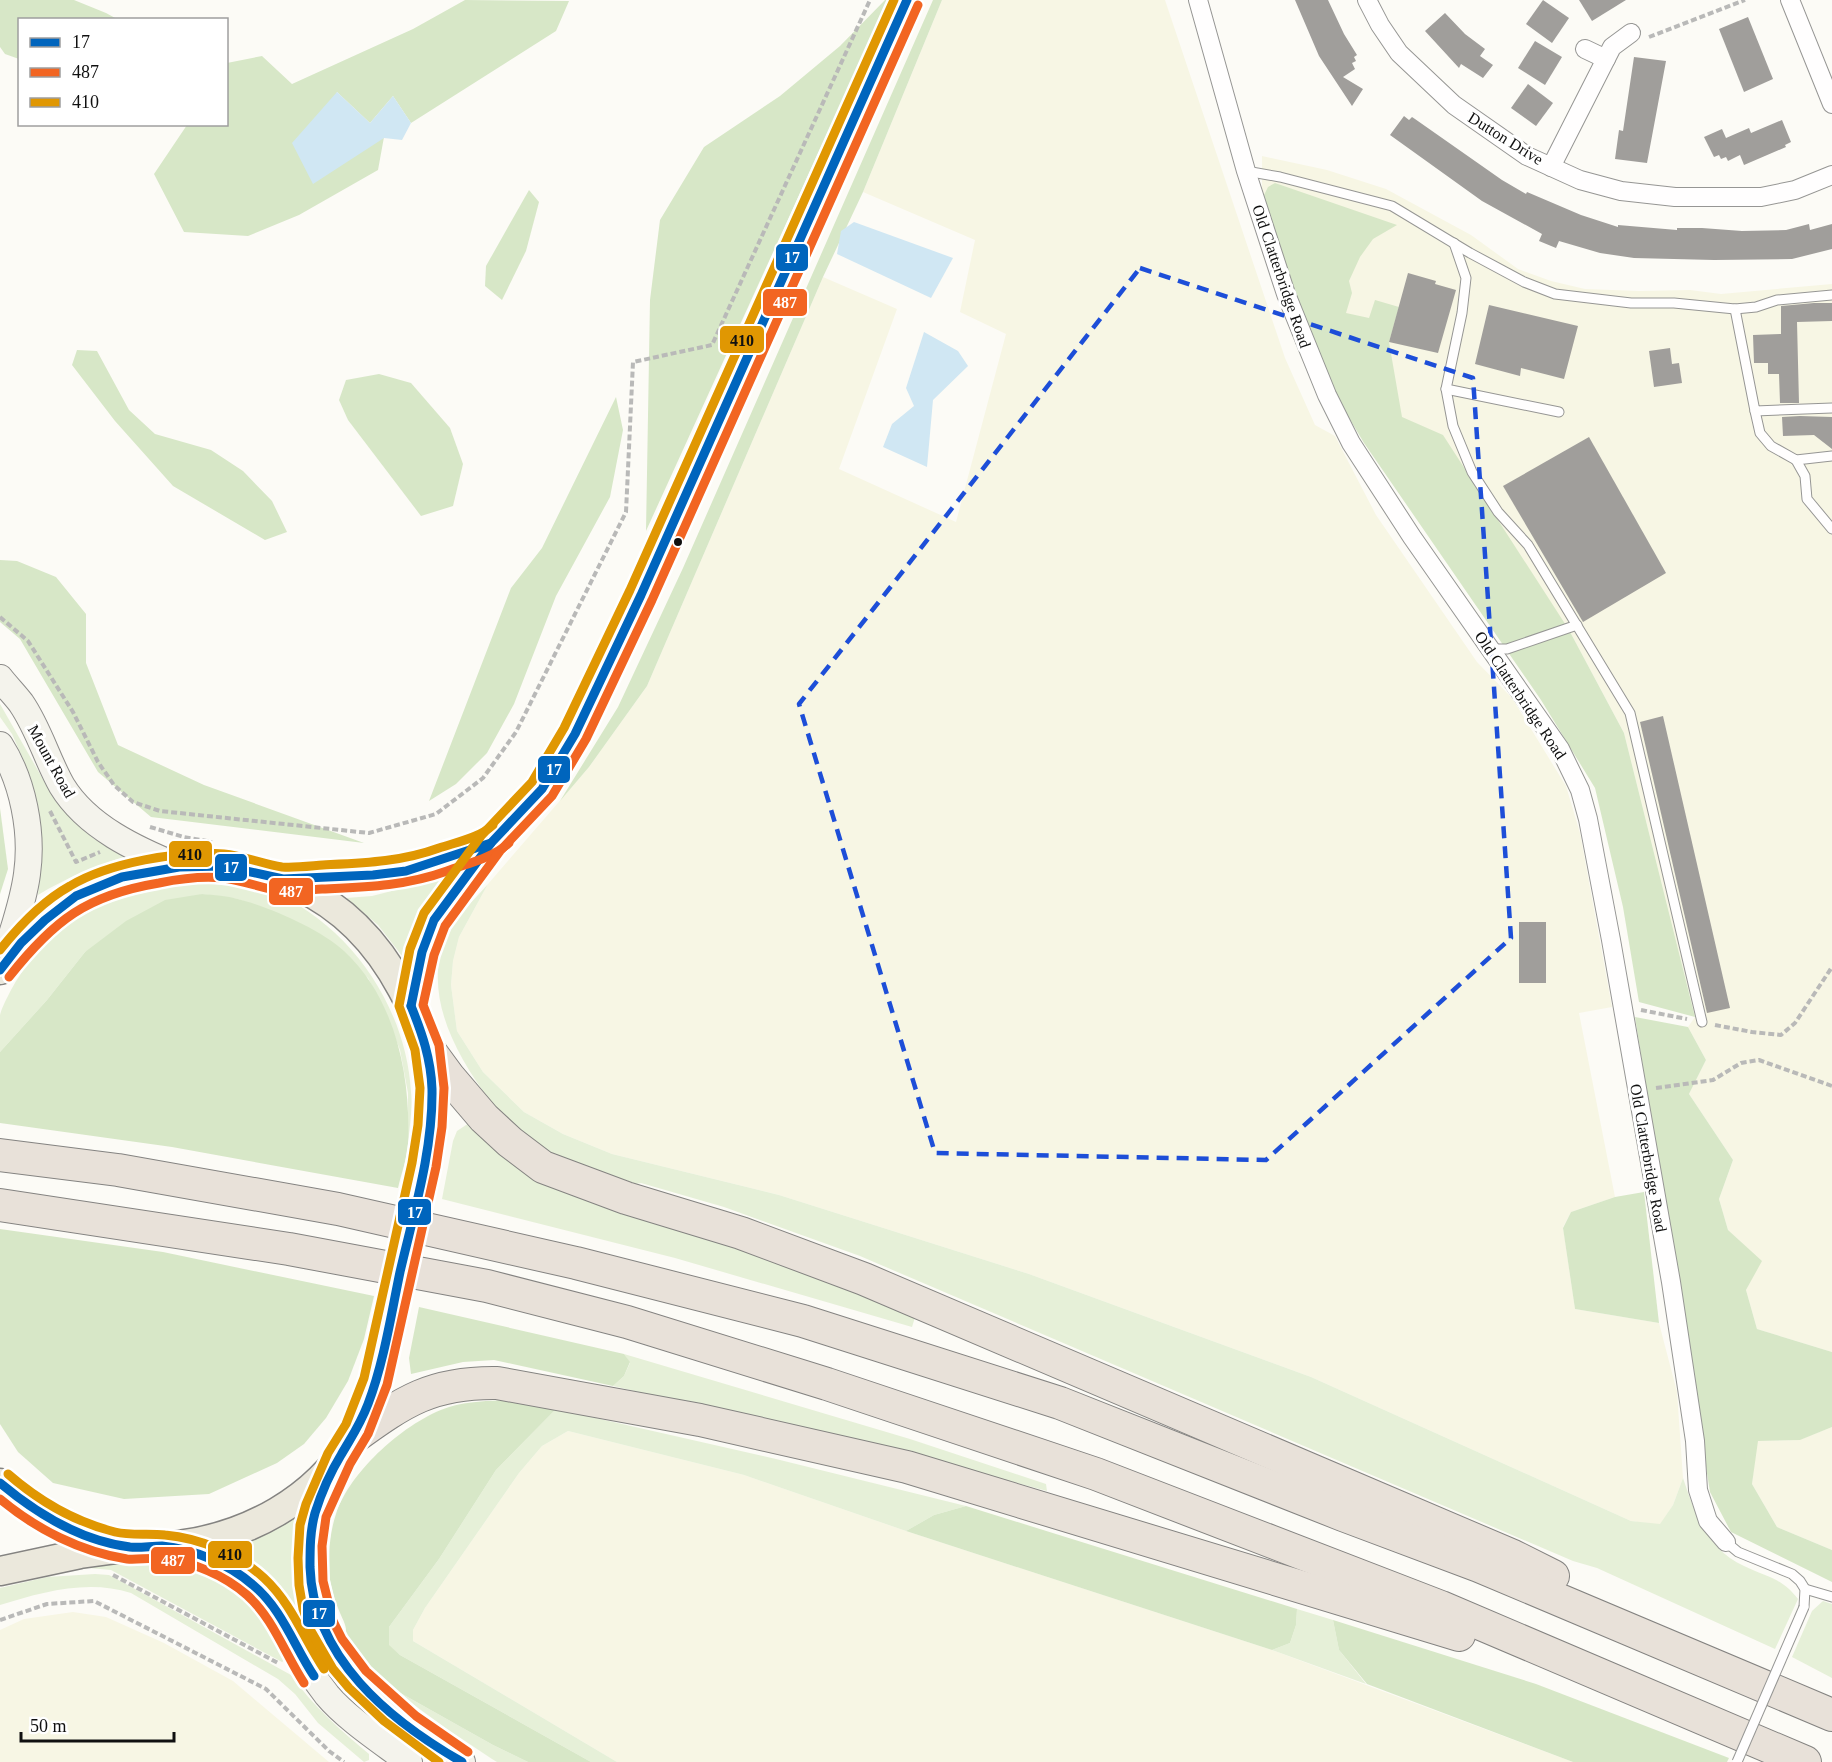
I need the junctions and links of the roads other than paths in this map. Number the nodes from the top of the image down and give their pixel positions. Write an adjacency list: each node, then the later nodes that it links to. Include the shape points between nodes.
1 (907, 0): 26 (main road, via 575,734 542,789)
2 (1198, 0): 10 (street, Old Clatterbridge Road)
3 (1367, 0): 9 (street, Dutton Drive, via 1399,53 1454,105 1527,156)
4 (1790, 0): 8 (street)
5 (1631, 33): 7 (street, via 1612,46)
6 (1585, 49): 7 (street)
7 (1606, 59): 9 (street)
8 (1832, 104)
9 (1551, 167): 11 (street, Dutton Drive, via 1580,180 1622,191 1675,197 1761,197 1795,190)
10 (1246, 171): 12 (lane, via 1392,206); 23 (street, Old Clatterbridge Road, via 1308,351 1351,443)
11 (1832, 175)
12 (1454, 243): 14 (lane, via 1524,282 1555,294); 15 (lane, via 1466,278)
13 (1832, 295): 14 (lane)
14 (1735, 309): 17 (lane)
15 (1446, 389): 18 (lane); 22 (lane, via 1453,426 1472,472 1498,512 1528,545)
16 (1832, 408): 17 (lane)
17 (1755, 411): 20 (lane, via 1760,433 1771,446)
18 (1559, 412)
19 (1832, 456): 20 (lane)
20 (1796, 460): 21 (lane, via 1805,476 1807,499)
21 (1832, 529)
22 (1577, 625): 23 (lane, via 1507,649); 31 (lane, via 1630,713)
23 (1491, 649): 37 (street, Old Clatterbridge Road, via 1560,749 1580,789 1588,819 1688,1388 1698,1490 1708,1521)
24 (0, 678): 27 (main road, Mount Road, via 21,703 63,788 91,819)
25 (0, 745): 29 (main road, via 12,768 27,826 27,874)
26 (491, 843): 28 (main road, via 406,870); 30 (main road, via 434,920 422,952)
27 (179, 867): 28 (main road, via 224,866); 29 (main road, via 122,877 76,896 21,943)
28 (283, 879): 30 (main road, via 328,904 355,925 378,950)
29 (1, 969)
30 (411, 1006): 32 (main road)
31 (1702, 1022)
32 (427, 1047): 35 (main road, bridge, via 432,1088 424,1165 380,1362 367,1408); 43 (highway, via 484,1118 543,1167 626,1198 741,1233 907,1297 1513,1556)
33 (0, 1155): 43 (highway, via 118,1170 338,1209 576,1263 803,1321 1060,1403 1479,1566)
34 (0, 1205): 44 (highway, via 289,1249 487,1286 627,1322 1096,1474 1442,1607)
35 (346, 1448): 39 (main road, via 302,1495 280,1511 207,1541); 44 (highway, via 376,1421 427,1392 474,1383 498,1383 700,1420 907,1467); 47 (main road, via 316,1510 310,1542 312,1592 318,1618 333,1651 368,1692)
36 (0, 1483): 38 (main road, via 54,1522)
37 (1726, 1542): 41 (lane, via 1738,1552 1792,1574)
38 (131, 1547): 39 (main road); 40 (main road)
39 (165, 1547): 46 (main road, via 230,1568 264,1594 329,1696)
40 (0, 1571)
41 (1805, 1589): 42 (lane); 48 (lane, bridge, via 1804,1607)
42 (1832, 1597)
43 (1751, 1679): 45 (highway)
44 (1638, 1690): 49 (highway)
45 (1832, 1714)
46 (409, 1762)
47 (462, 1762)
48 (1737, 1762)
49 (1805, 1762)

